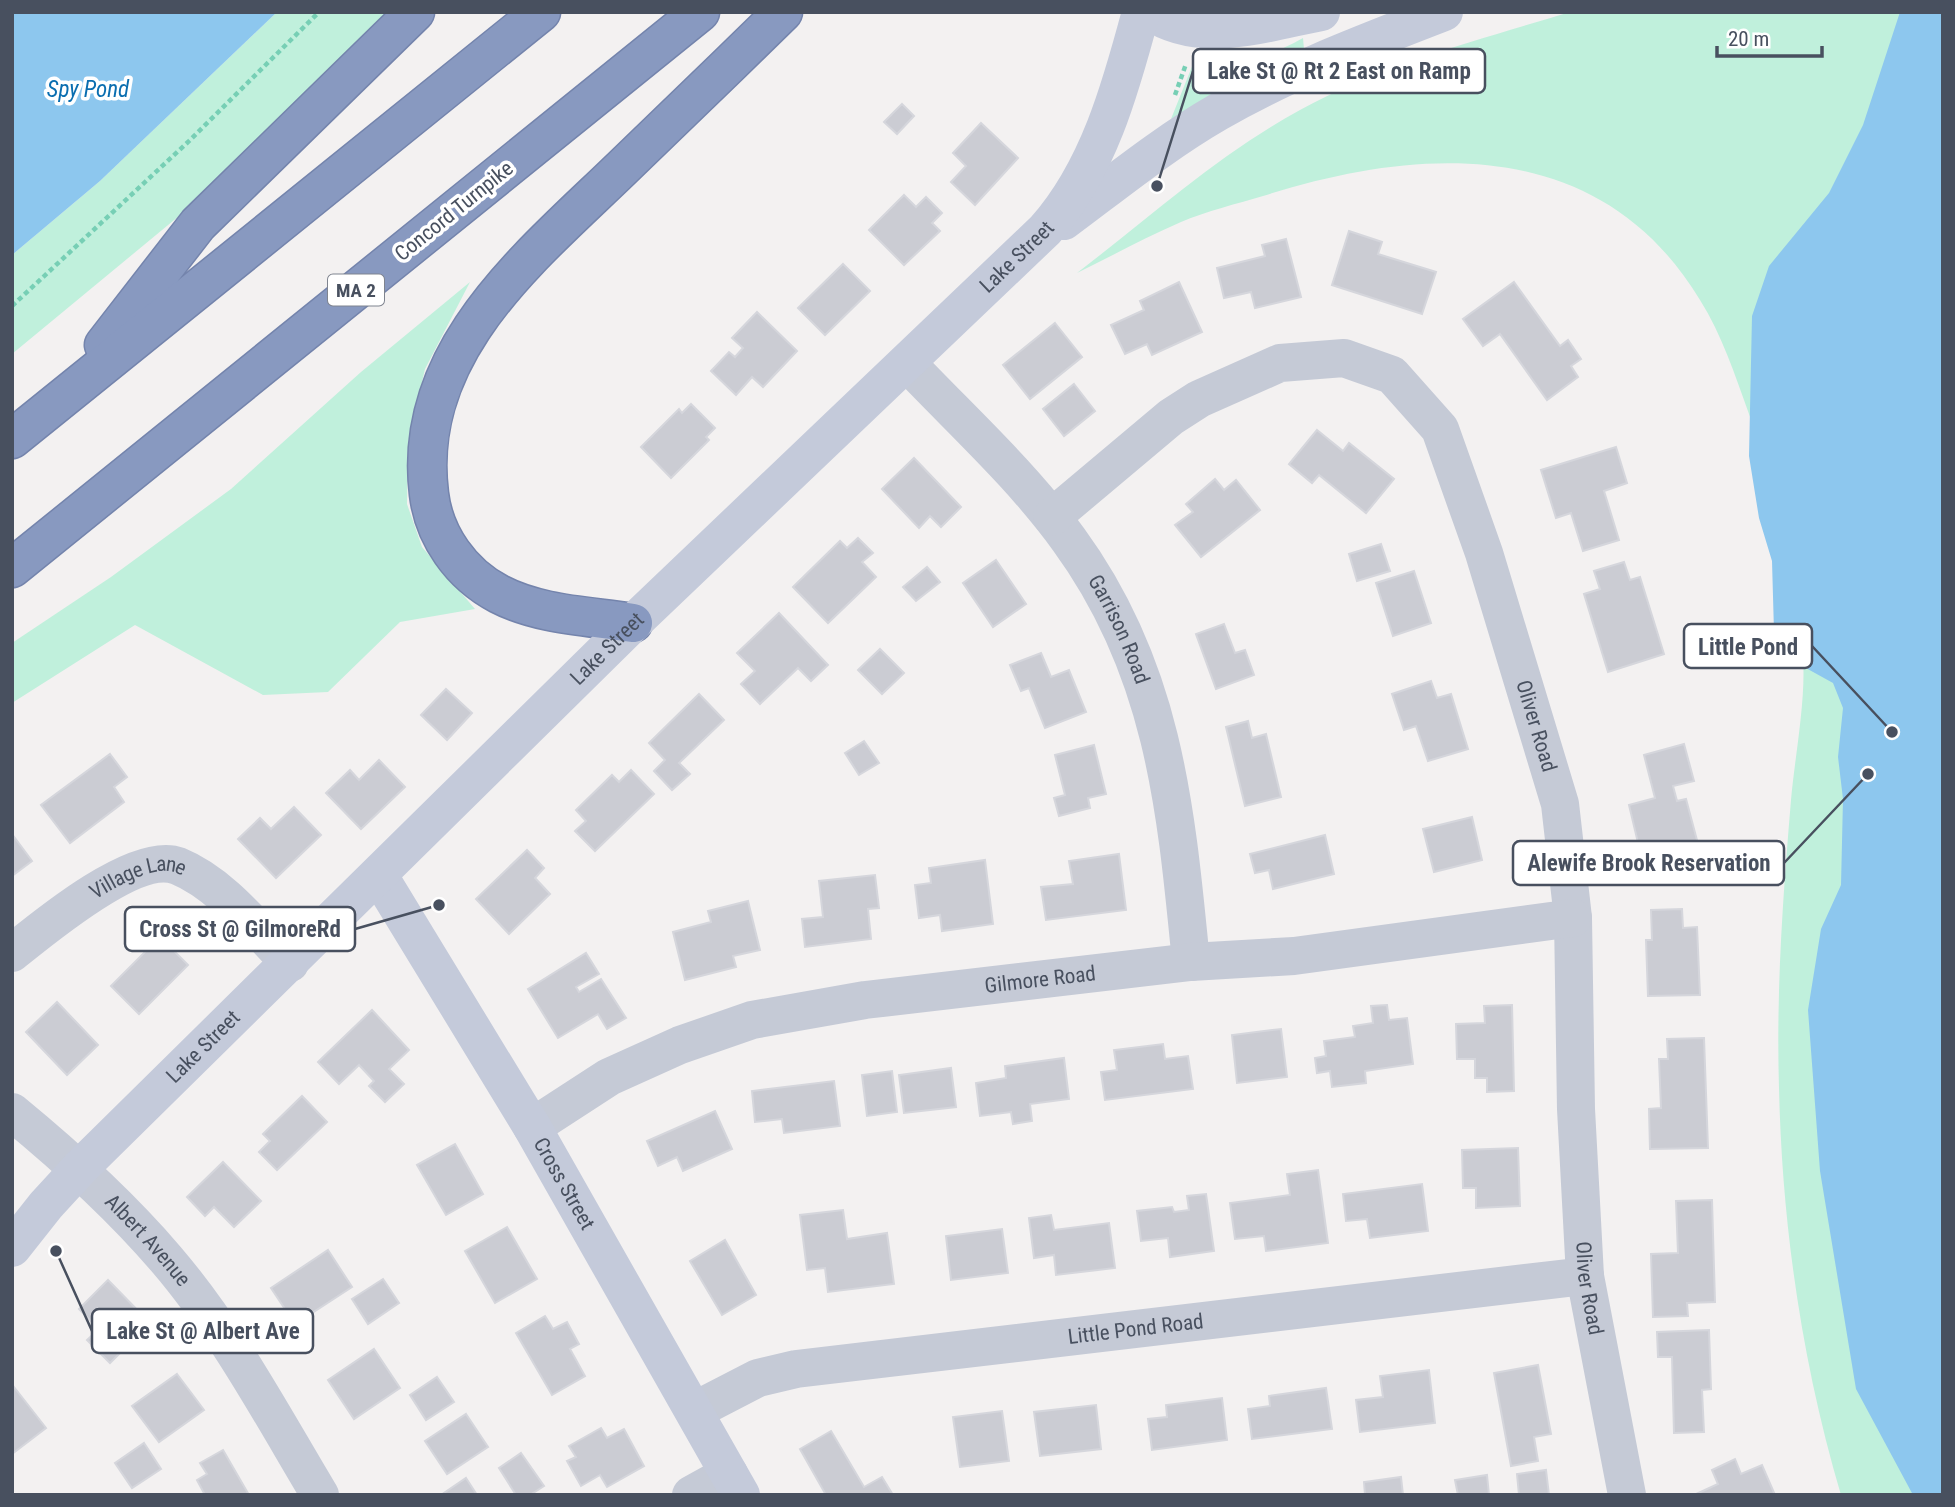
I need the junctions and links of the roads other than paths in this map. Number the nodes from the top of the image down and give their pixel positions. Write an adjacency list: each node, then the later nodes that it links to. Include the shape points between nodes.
1 (415, 12): 11 (highway, via 198,224)
2 (541, 12): 11 (highway)
3 (700, 12): 14 (highway, Concord Turnpike / MA 2)
4 (783, 12): 15 (highway, via 510,277 461,344 433,419 427,460 429,500 439,531 462,565 490,589 526,605)
5 (1141, 12): 9 (main road, Lake Street, via 1092,157 1062,209)
6 (1151, 12): 7 (main road, via 1182,27 1210,29)
7 (1321, 12)
8 (1444, 12): 9 (main road, via 1319,62 1216,114)
9 (1031, 244): 10 (main road, Lake Street)
10 (908, 363): 13 (street, Garrison Road); 15 (main road, Lake Street)
11 (62, 398): 12 (highway)
12 (12, 439)
13 (1052, 517): 17 (street, Oliver Road, via 1171,417 1199,399 1280,363 1345,358 1392,374 1440,429 1484,553 1560,804); 19 (street, Garrison Road, via 1105,597 1147,693 1165,752 1177,818)
14 (12, 568)
15 (633, 623): 16 (main road, Lake Street)
16 (379, 876): 20 (main road, Lake Street); 22 (main road, Cross Street)
17 (1573, 918): 19 (street, Gilmore Road, via 1294,956); 25 (street, Oliver Road)
18 (12, 953): 20 (street, Village Lane, via 122,877 162,864 175,865 209,884)
19 (1191, 962): 22 (street, Gilmore Road, via 865,1000 752,1020 609,1077)
20 (290, 963): 23 (main road, Lake Street)
21 (12, 1112): 23 (street)
22 (532, 1127): 26 (main road, Cross Street)
23 (80, 1168): 24 (main road, Lake Street); 28 (street, Albert Avenue, via 167,1260 202,1305)
24 (12, 1248)
25 (1585, 1276): 26 (street, Little Pond Road, via 796,1369 758,1378); 30 (street, Oliver Road)
26 (694, 1411): 27 (main road, Cross Street)
27 (735, 1484): 29 (street)
28 (320, 1495)
29 (691, 1495)
30 (1627, 1495)

